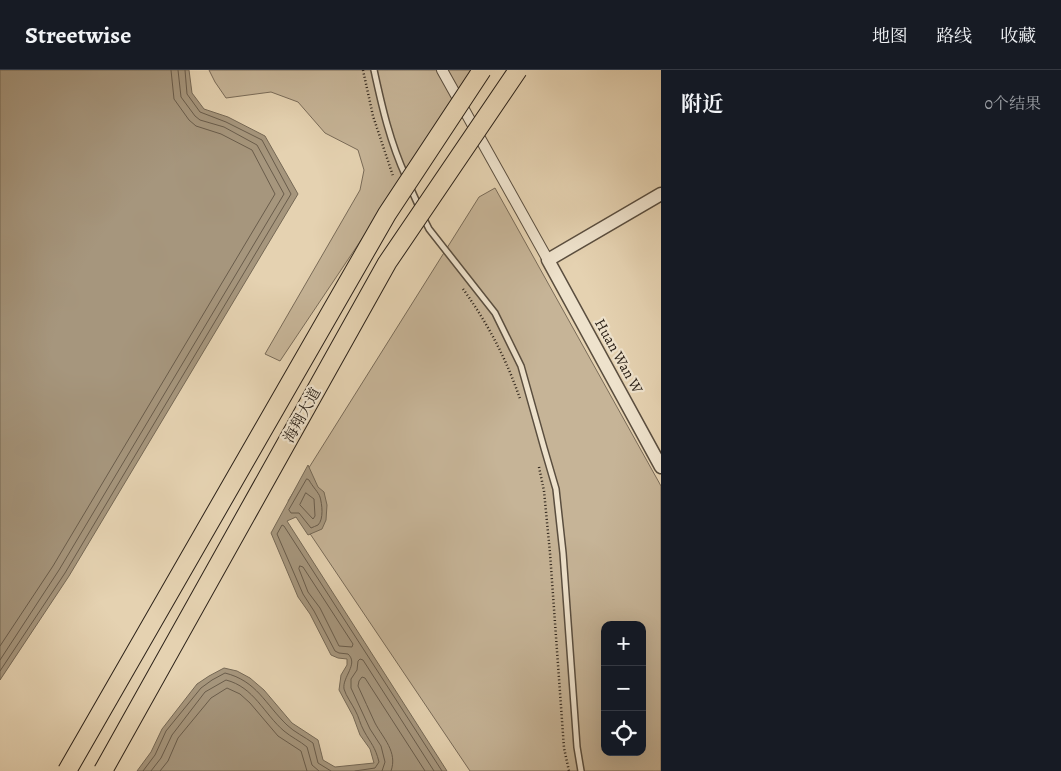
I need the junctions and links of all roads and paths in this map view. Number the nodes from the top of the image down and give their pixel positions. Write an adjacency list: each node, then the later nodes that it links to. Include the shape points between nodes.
1 (363, 70): 6 (path, via 372,116)
2 (374, 70): 16 (lane, via 397,158 429,229 495,313 521,366 556,489)
3 (442, 70): 8 (street)
4 (482, 70): 13 (highway, 海翔大道, bridge, via 387,214)
5 (518, 70): 14 (highway, 海翔大道, bridge, via 387,263)
6 (393, 176)
7 (661, 194): 8 (street)
8 (548, 260): 12 (street, Huan Wan W)
9 (459, 284): 10 (path, via 480,312 513,378)
10 (522, 405)
11 (537, 459): 15 (path, via 544,491 564,748)
12 (661, 468)
13 (67, 771)
14 (103, 771)
15 (569, 771)
16 (581, 771)

